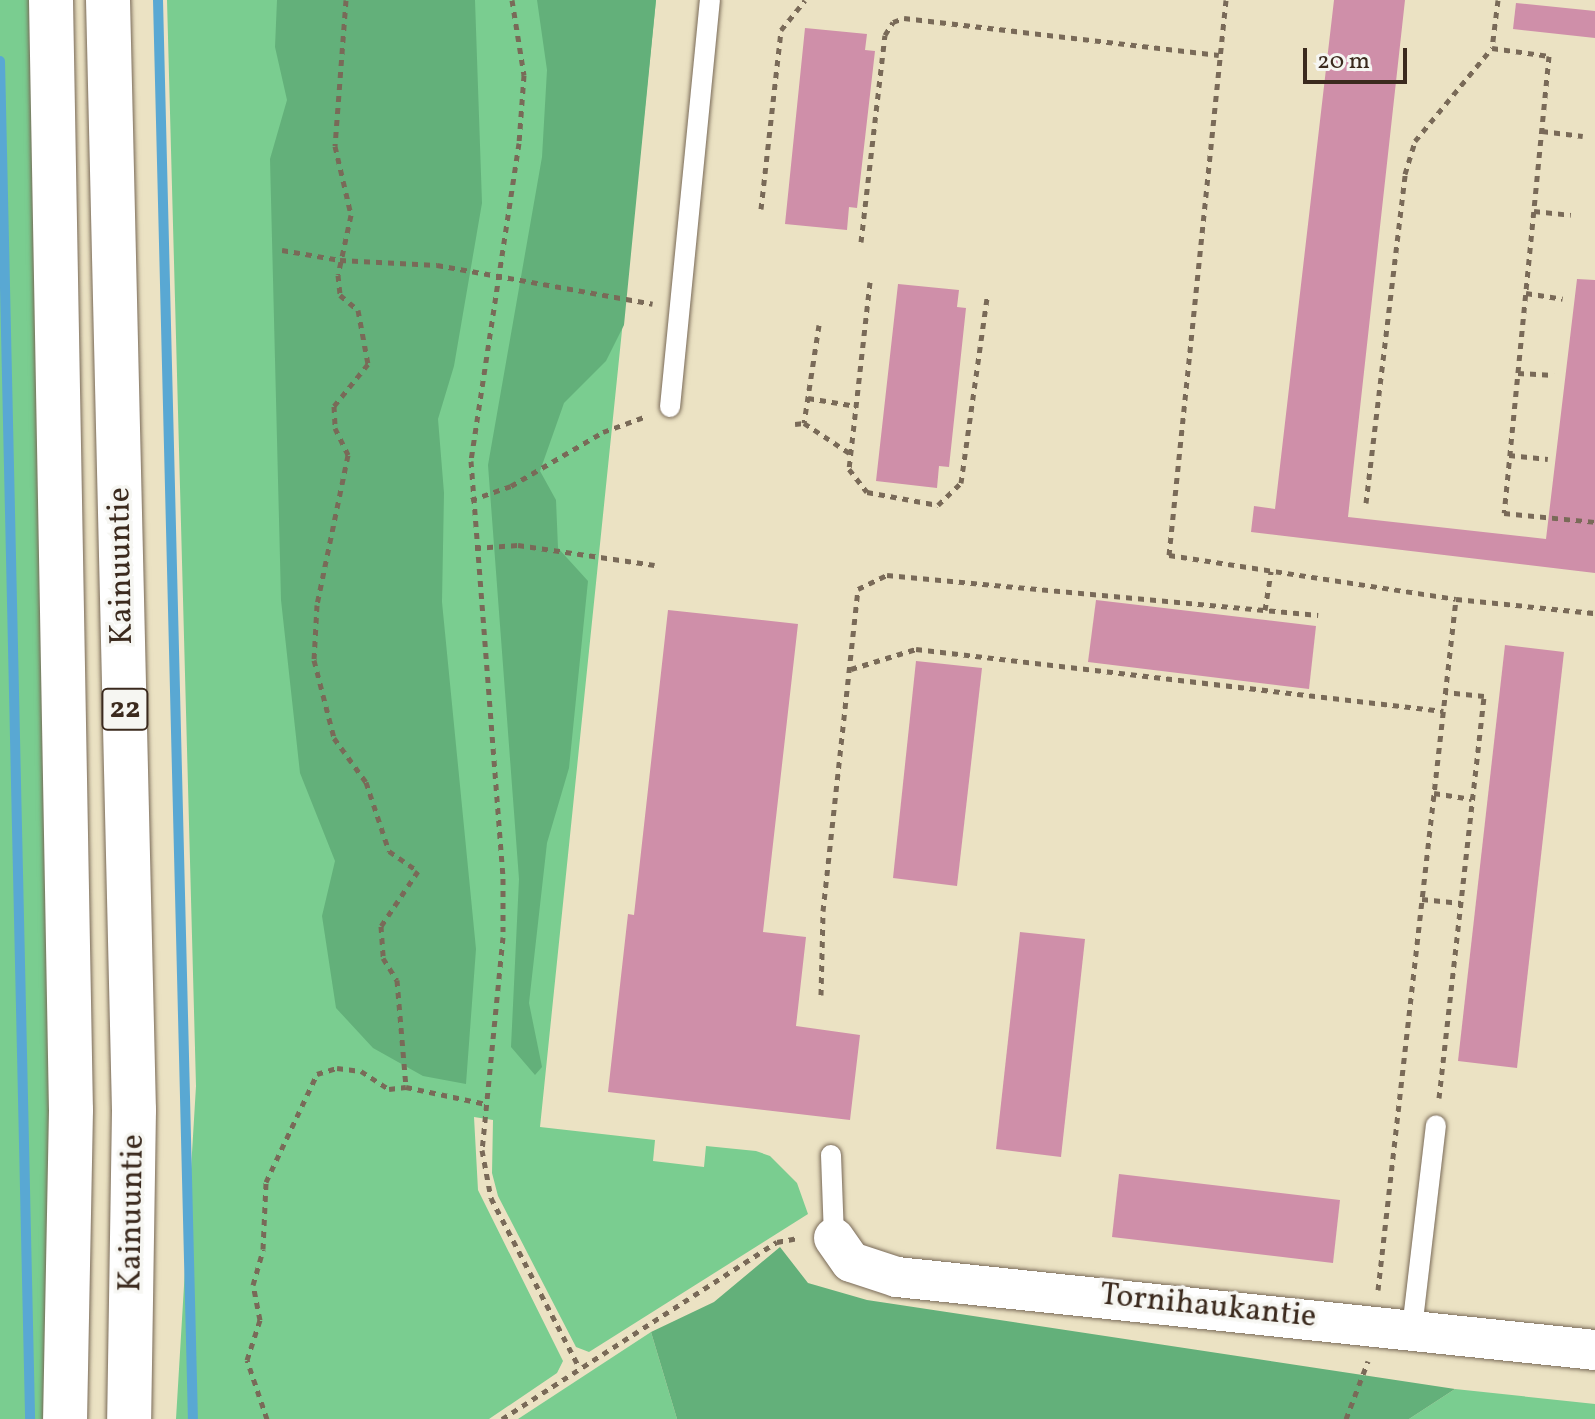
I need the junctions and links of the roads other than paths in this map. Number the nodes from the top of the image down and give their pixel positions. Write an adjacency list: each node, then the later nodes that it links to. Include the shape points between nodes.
1 (51, 0): 10 (highway, Kainuuntie / 22, via 71,1110)
2 (108, 0): 11 (highway, Kainuuntie / 22, via 134,1094)
3 (710, 0): 4 (lane)
4 (670, 407)
5 (1436, 1125): 8 (lane)
6 (831, 1155): 7 (lane)
7 (834, 1238): 8 (street, Tornihaukantie, via 851,1262 897,1277)
8 (1397, 1327): 9 (street, Tornihaukantie)
9 (1595, 1350)
10 (65, 1419)
11 (129, 1419)

